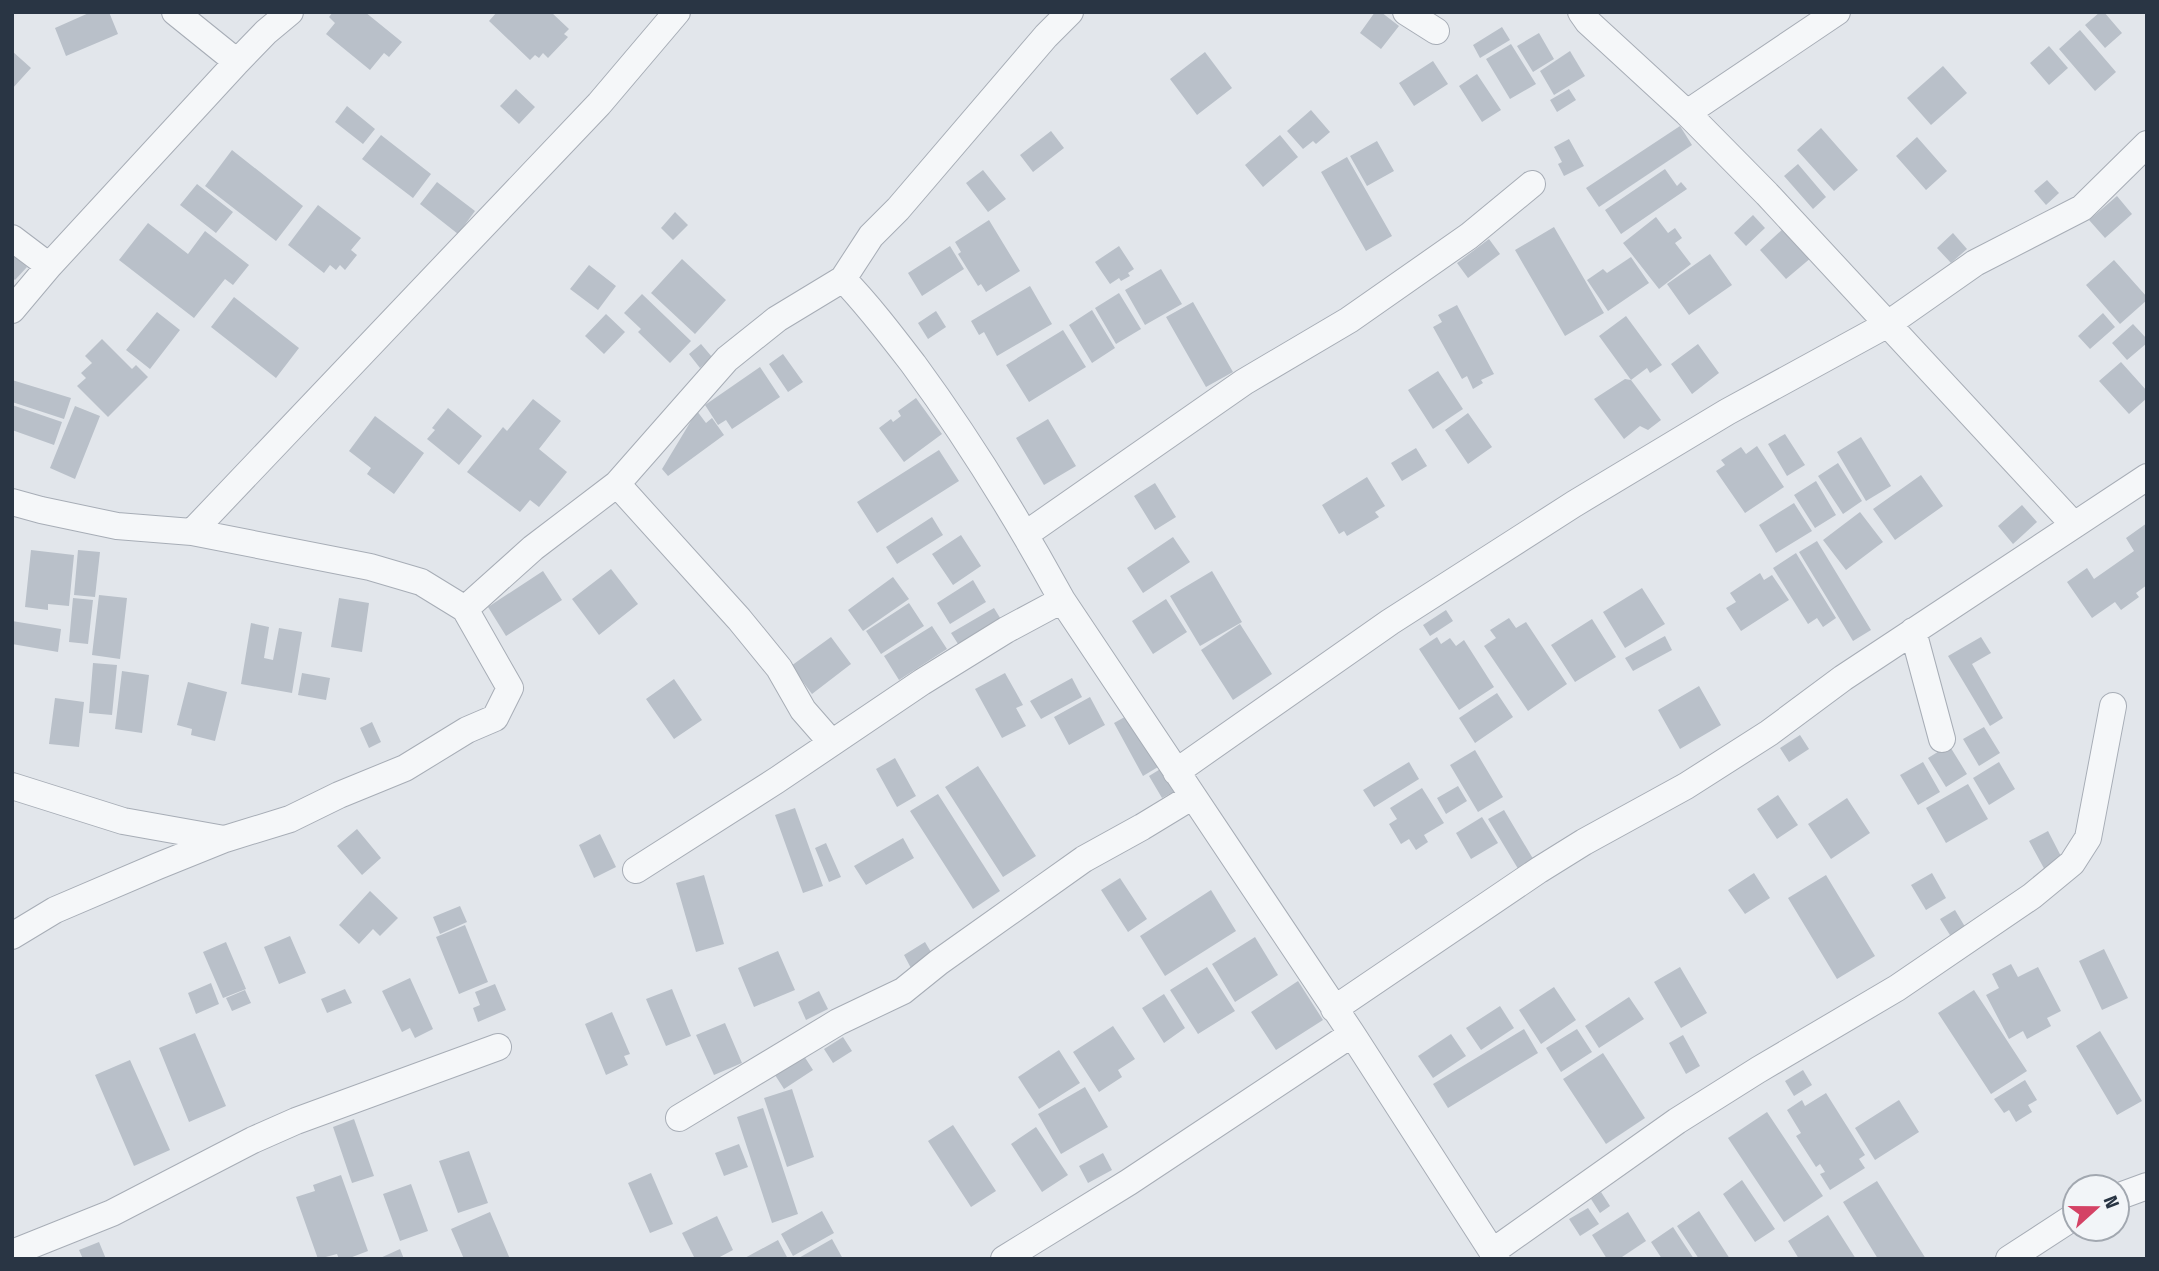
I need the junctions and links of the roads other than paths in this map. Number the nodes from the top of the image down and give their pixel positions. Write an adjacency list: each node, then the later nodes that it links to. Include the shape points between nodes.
1 (175, 12): 9 (street)
2 (290, 12): 9 (street)
3 (677, 12): 22 (street, via 599,104)
4 (1070, 12): 15 (street, via 871,236)
5 (1406, 12): 8 (street)
6 (1581, 12): 10 (street)
7 (1837, 12): 10 (street)
8 (1436, 31)
9 (237, 62): 14 (street)
10 (1687, 113): 17 (street)
11 (2147, 144): 17 (street, via 2082,208 1975,263)
12 (1532, 184): 23 (street, via 1469,236 1349,320 1244,382)
13 (12, 238): 14 (street)
14 (49, 266): 16 (street)
15 (842, 279): 19 (street, via 777,318 727,359); 23 (street, via 869,306 956,421)
16 (12, 310)
17 (1888, 324): 21 (street); 30 (street, via 1727,412 1574,504 1390,622)
18 (2147, 477): 21 (street)
19 (617, 484): 25 (street, via 533,548); 29 (street, via 779,668 803,710)
20 (12, 502): 22 (street, via 117,526)
21 (2074, 525): 26 (street)
22 (192, 532): 25 (street, via 370,567 421,582)
23 (1026, 534): 24 (street)
24 (1062, 600): 29 (street, via 996,636); 30 (street)
25 (465, 609): 33 (street, via 510,688 495,718 405,768 290,819)
26 (1913, 631): 28 (street); 36 (street, via 1769,733 1539,870)
27 (2113, 706): 42 (street, via 2088,838 2073,863 1896,988 1677,1121)
28 (1942, 739)
29 (831, 742): 34 (street)
30 (1176, 772): 32 (street)
31 (12, 786): 33 (street, via 122,821)
32 (1193, 796): 36 (street); 39 (street, via 1084,859 903,991 838,1022)
33 (225, 839): 35 (street, via 55,910)
34 (636, 870)
35 (12, 936)
36 (1334, 1009): 37 (street)
37 (1352, 1034): 42 (street); 43 (street)
38 (498, 1047): 41 (street, via 296,1121 112,1213)
39 (679, 1118)
40 (2061, 1225): 44 (street)
41 (12, 1253)
42 (1494, 1255)
43 (1004, 1259)
44 (2010, 1259)

